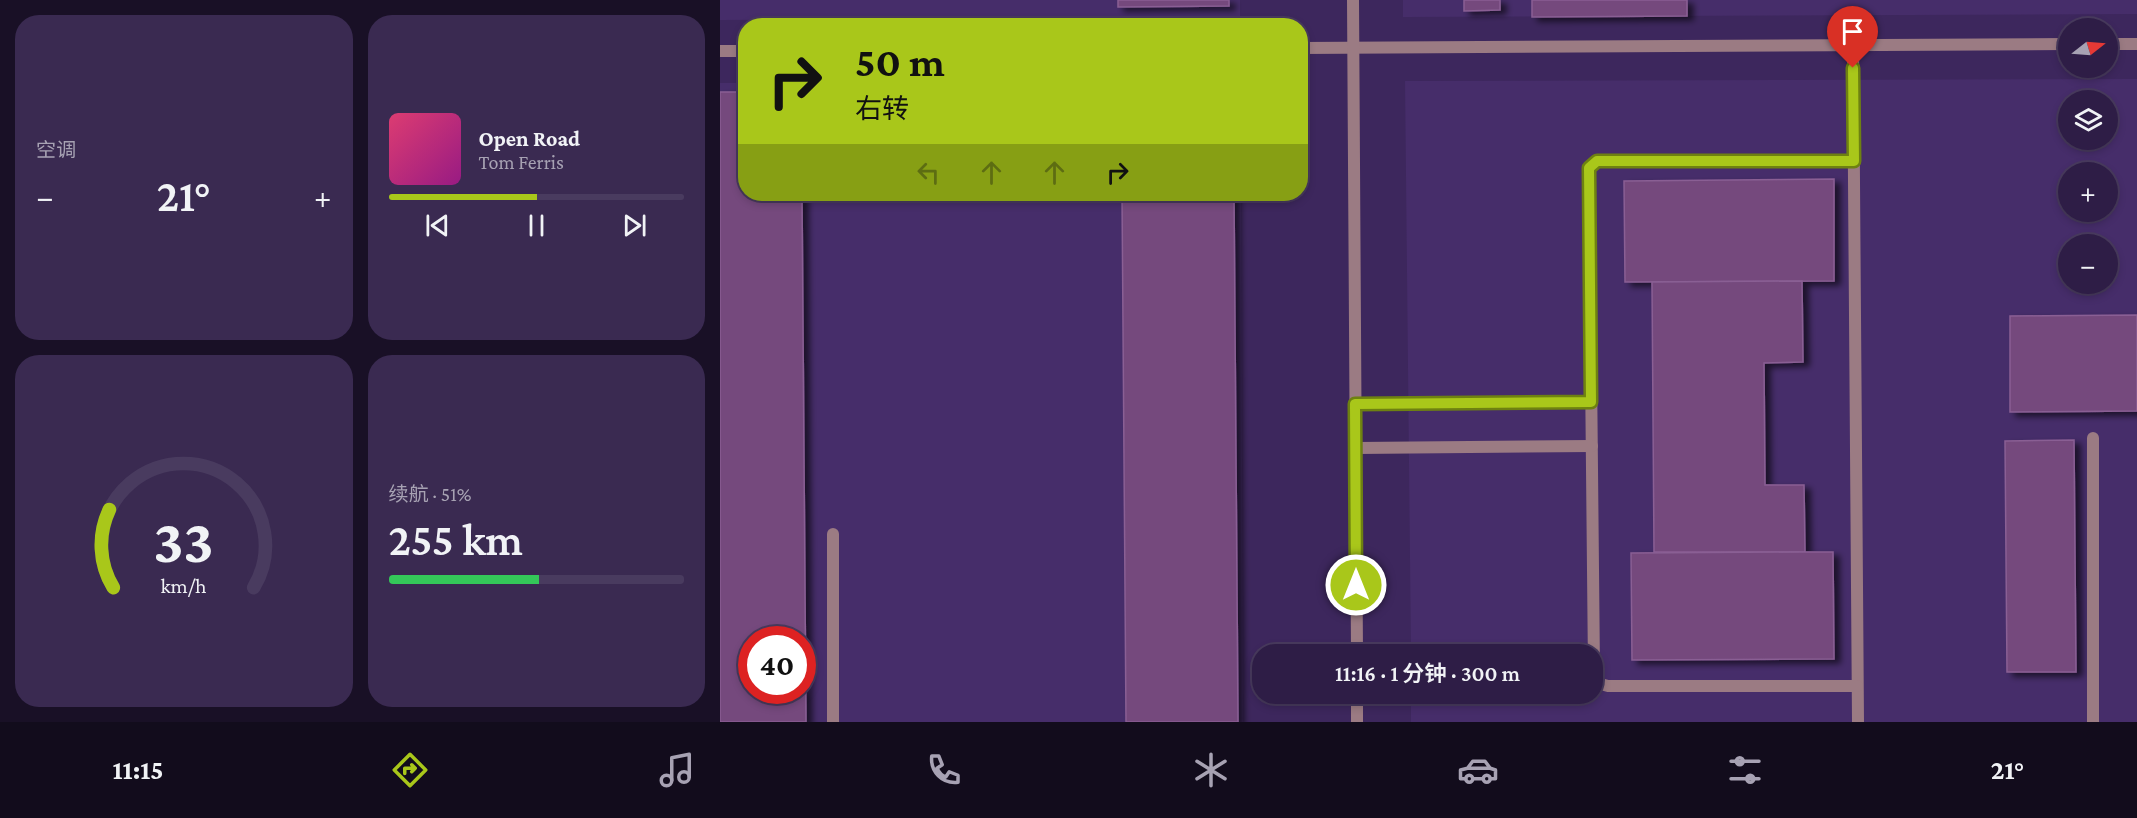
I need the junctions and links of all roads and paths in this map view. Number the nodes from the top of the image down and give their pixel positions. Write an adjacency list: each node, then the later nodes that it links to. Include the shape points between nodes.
1 (1353, 0): 7 (street)
2 (2058, 44): 5 (street)
3 (2118, 44): 4 (street)
4 (2137, 44)
5 (1853, 45): 7 (street); 10 (street)
6 (1308, 48): 7 (street)
7 (1354, 48): 12 (street)
8 (720, 51): 9 (street)
9 (738, 51)
10 (1854, 161): 11 (street, via 1597,161 1589,168); 18 (street)
11 (1591, 402): 12 (street); 14 (street)
12 (1355, 404): 15 (street)
13 (2093, 438): 23 (street)
14 (1592, 446): 15 (street); 18 (street, via 1597,683)
15 (1356, 448): 17 (street)
16 (833, 534): 20 (street)
17 (1356, 644)
18 (1857, 686): 22 (street)
19 (1357, 704): 21 (street)
20 (833, 722)
21 (1357, 722)
22 (1858, 722)
23 (2093, 722)

